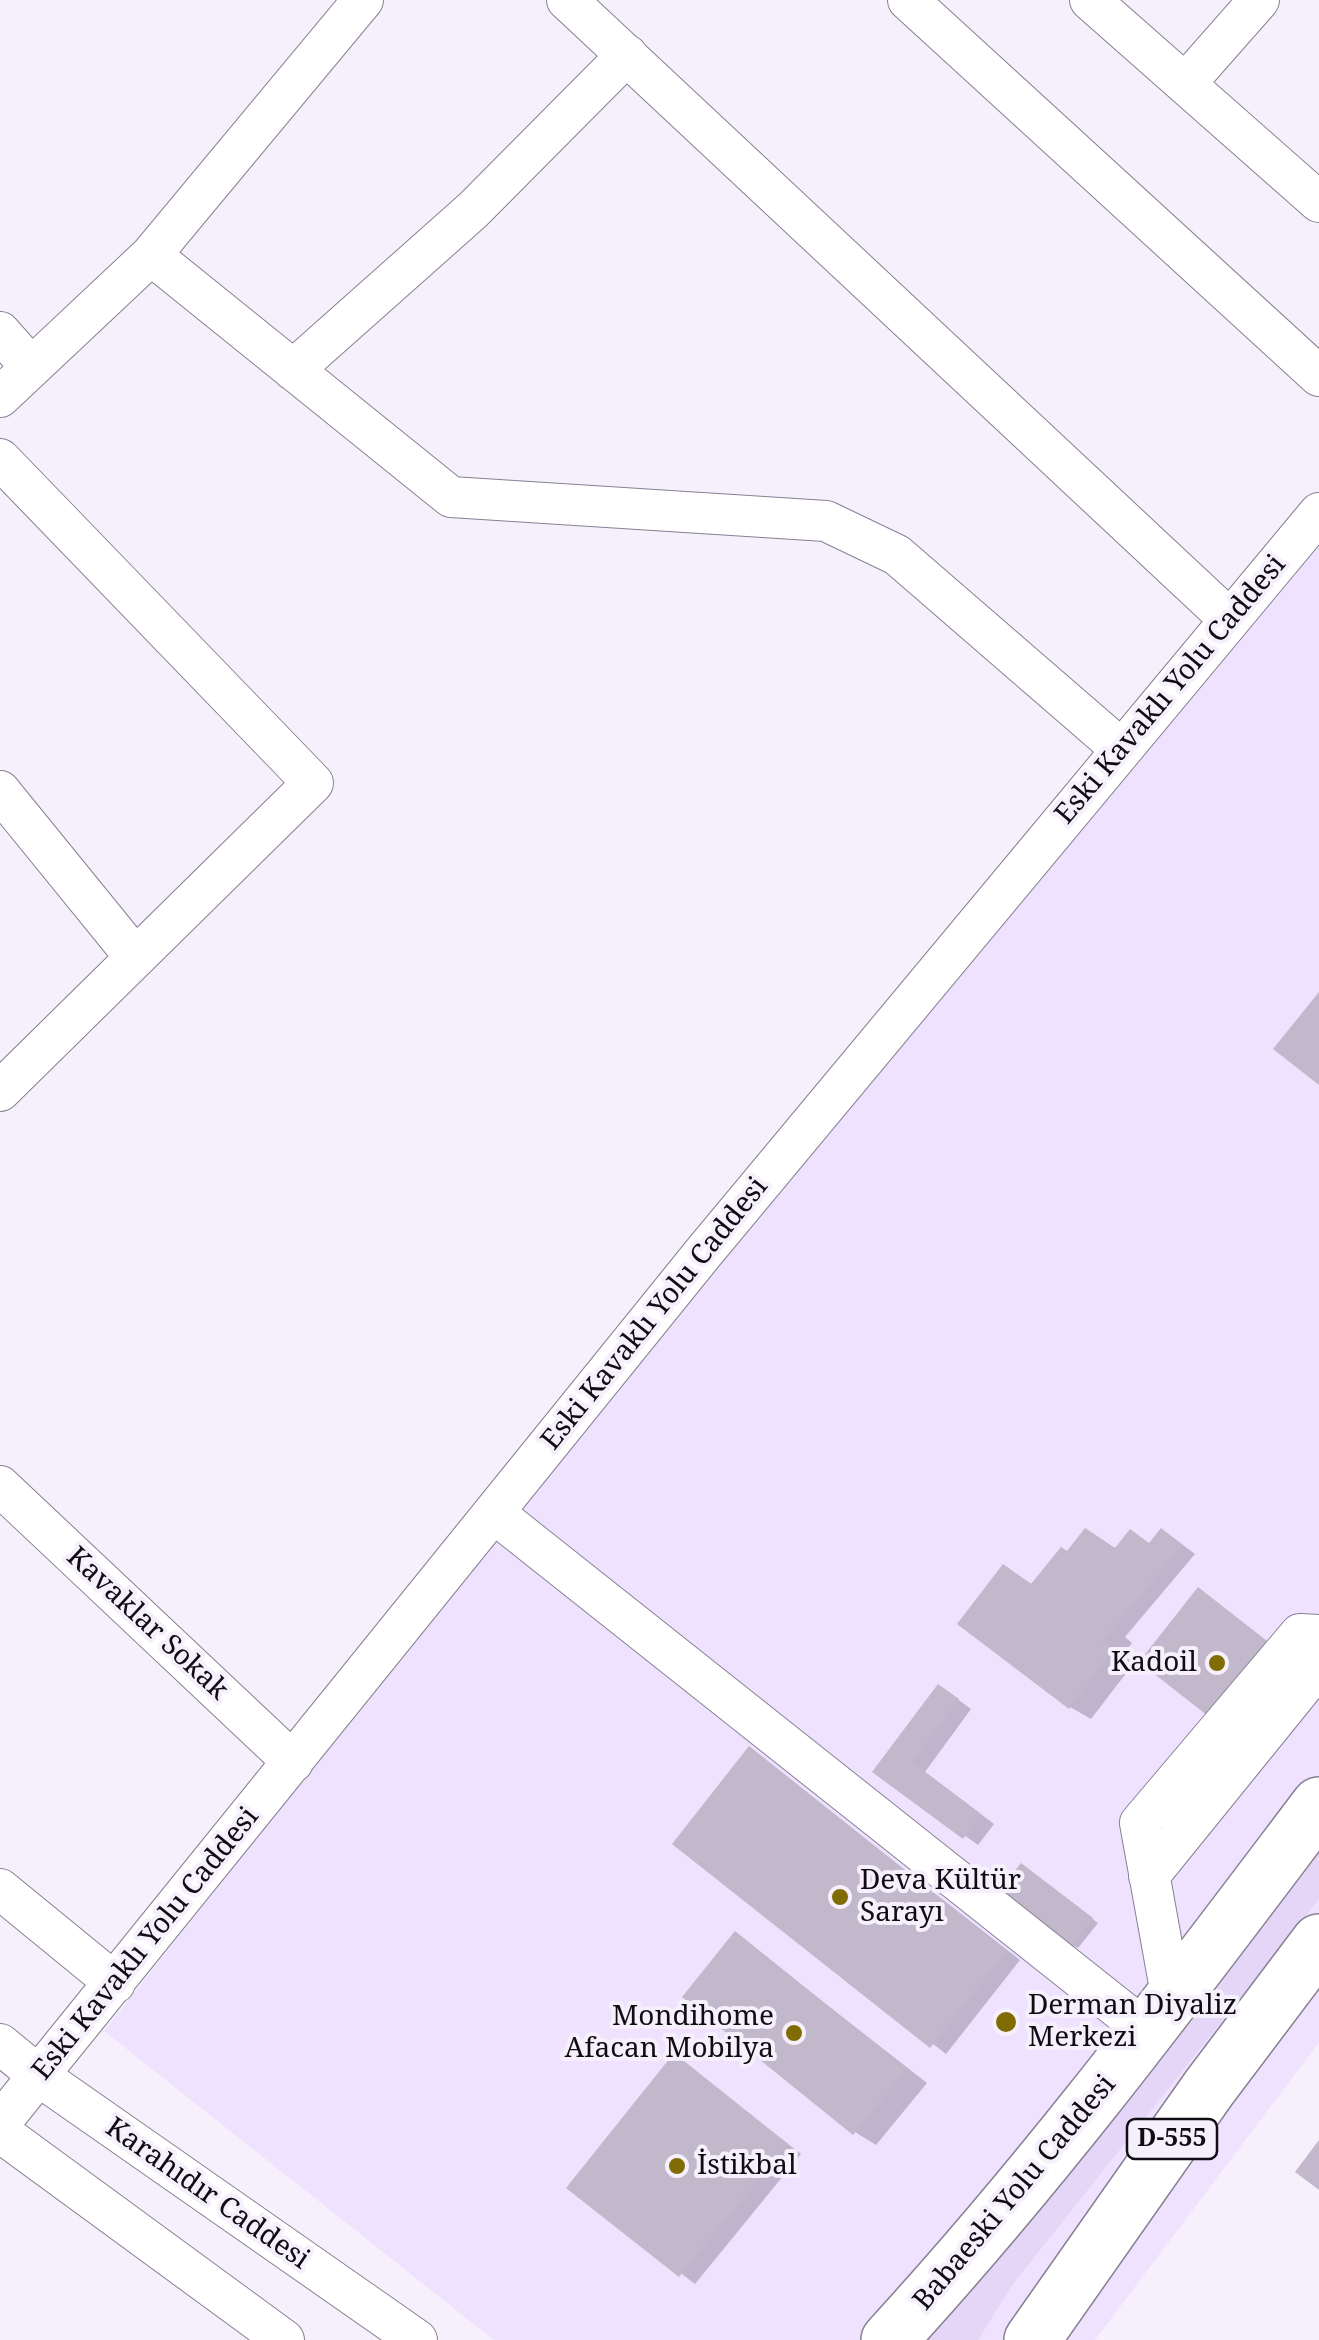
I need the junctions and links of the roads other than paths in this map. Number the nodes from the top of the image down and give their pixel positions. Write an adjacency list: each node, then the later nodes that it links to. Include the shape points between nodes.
1 (364, 0): 9 (street)
2 (567, 0): 6 (street)
3 (908, 0): 13 (street)
4 (1090, 0): 7 (street)
5 (1259, 0): 7 (street)
6 (627, 54): 12 (street, via 473,210); 17 (street)
7 (1185, 84): 8 (street)
8 (1319, 202)
9 (152, 256): 11 (street); 12 (street)
10 (0, 332): 11 (street)
11 (31, 368): 14 (street)
12 (293, 370): 18 (street, via 451,497 826,521 897,555)
13 (1319, 376)
14 (0, 397)
15 (0, 459): 20 (street, via 312,783)
16 (1319, 513): 17 (street, Eski Kavaklı Yolu Caddesi)
17 (1228, 618): 18 (street, Eski Kavaklı Yolu Caddesi)
18 (1121, 749): 23 (street, Eski Kavaklı Yolu Caddesi)
19 (0, 791): 20 (street)
20 (135, 956): 21 (street)
21 (3, 1081)
22 (0, 1486): 26 (street, Kavaklar Sokak)
23 (494, 1513): 26 (street, Eski Kavaklı Yolu Caddesi); 32 (street)
24 (1319, 1635): 28 (street, via 1300,1634 1140,1823)
25 (1319, 1666): 28 (street)
26 (293, 1762): 31 (street, Eski Kavaklı Yolu Caddesi)
27 (1319, 1805): 32 (highway, Babaeski Yolu Caddesi / D-555)
28 (1149, 1876): 32 (street)
29 (0, 1889): 31 (street)
30 (1319, 1942): 40 (highway, D-555)
31 (116, 1982): 34 (street, Eski Kavaklı Yolu Caddesi)
32 (1160, 2016): 39 (highway, Babaeski Yolu Caddesi / D-555, via 986,2234)
33 (0, 2044): 34 (street, Karahıdır Caddesi)
34 (39, 2076): 35 (street, Eski Kavaklı Yolu Caddesi); 38 (street, Karahıdır Caddesi)
35 (0, 2124)
36 (0, 2132): 37 (street)
37 (284, 2340)
38 (417, 2340)
39 (889, 2340)
40 (1032, 2340)

